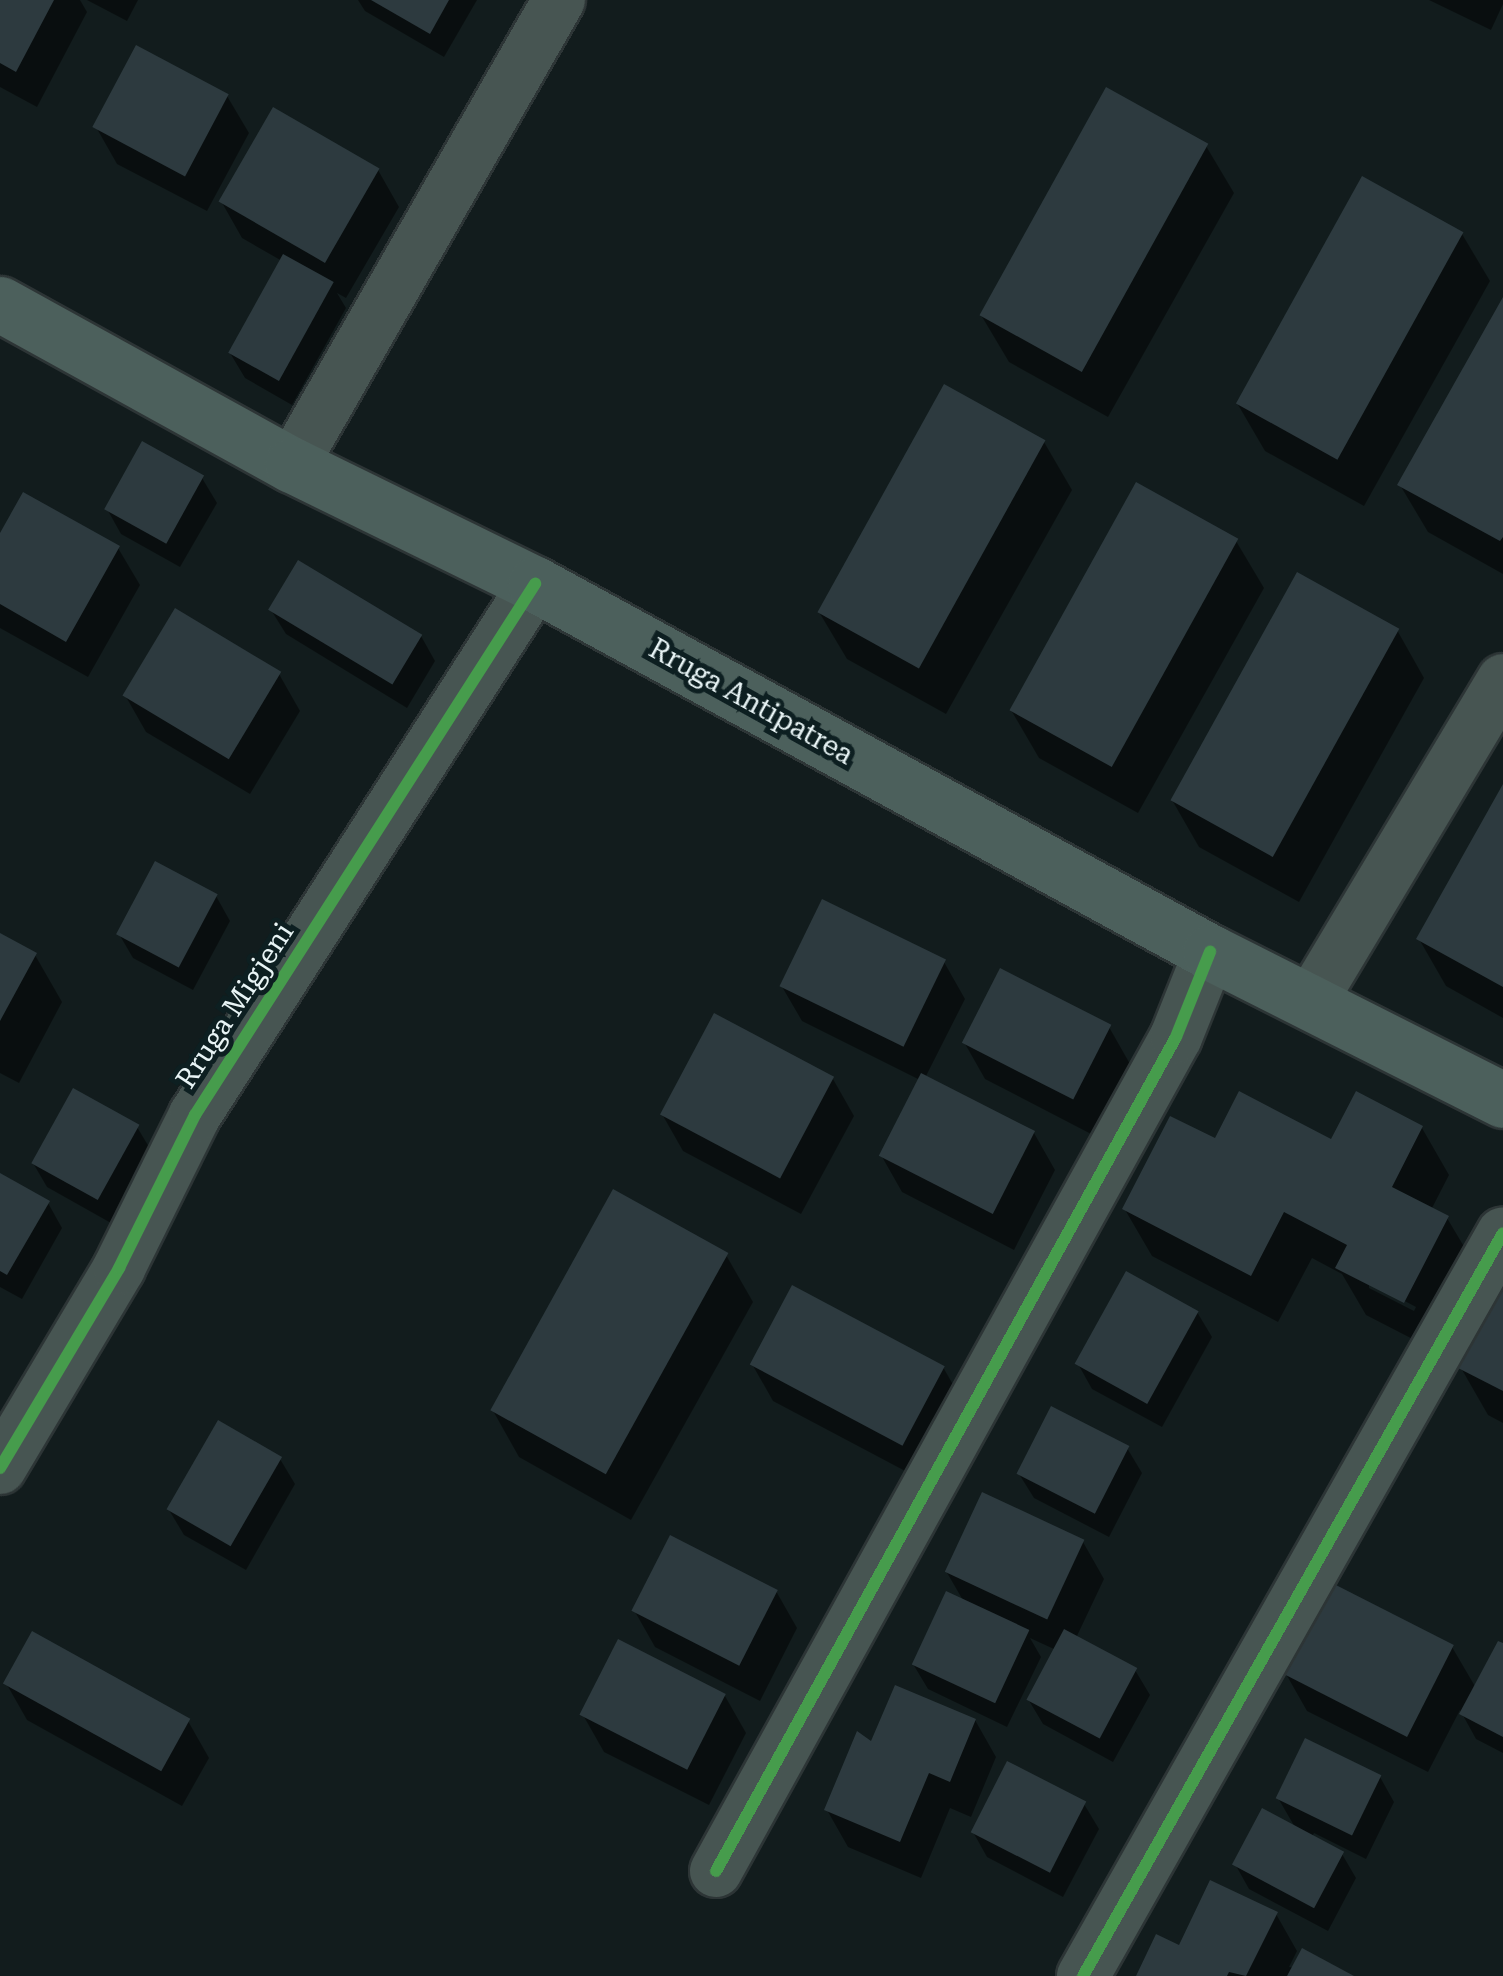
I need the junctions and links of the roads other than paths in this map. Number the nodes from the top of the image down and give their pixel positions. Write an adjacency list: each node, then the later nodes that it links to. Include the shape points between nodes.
1 (559, 0): 3 (street)
2 (0, 304): 3 (main road, Rruga Antipatrea)
3 (292, 465): 4 (main road, Rruga Antipatrea)
4 (535, 584): 6 (main road, Rruga Antipatrea); 10 (street, Rruga Migjeni, via 195,1116 119,1268)
5 (1503, 680): 7 (street)
6 (1210, 952): 7 (main road, Rruga Antipatrea); 11 (street, via 1176,1037)
7 (1312, 1002): 8 (main road, Rruga Antipatrea)
8 (1503, 1100)
9 (1503, 1232): 12 (street)
10 (0, 1468)
11 (716, 1871)
12 (1083, 1976)

